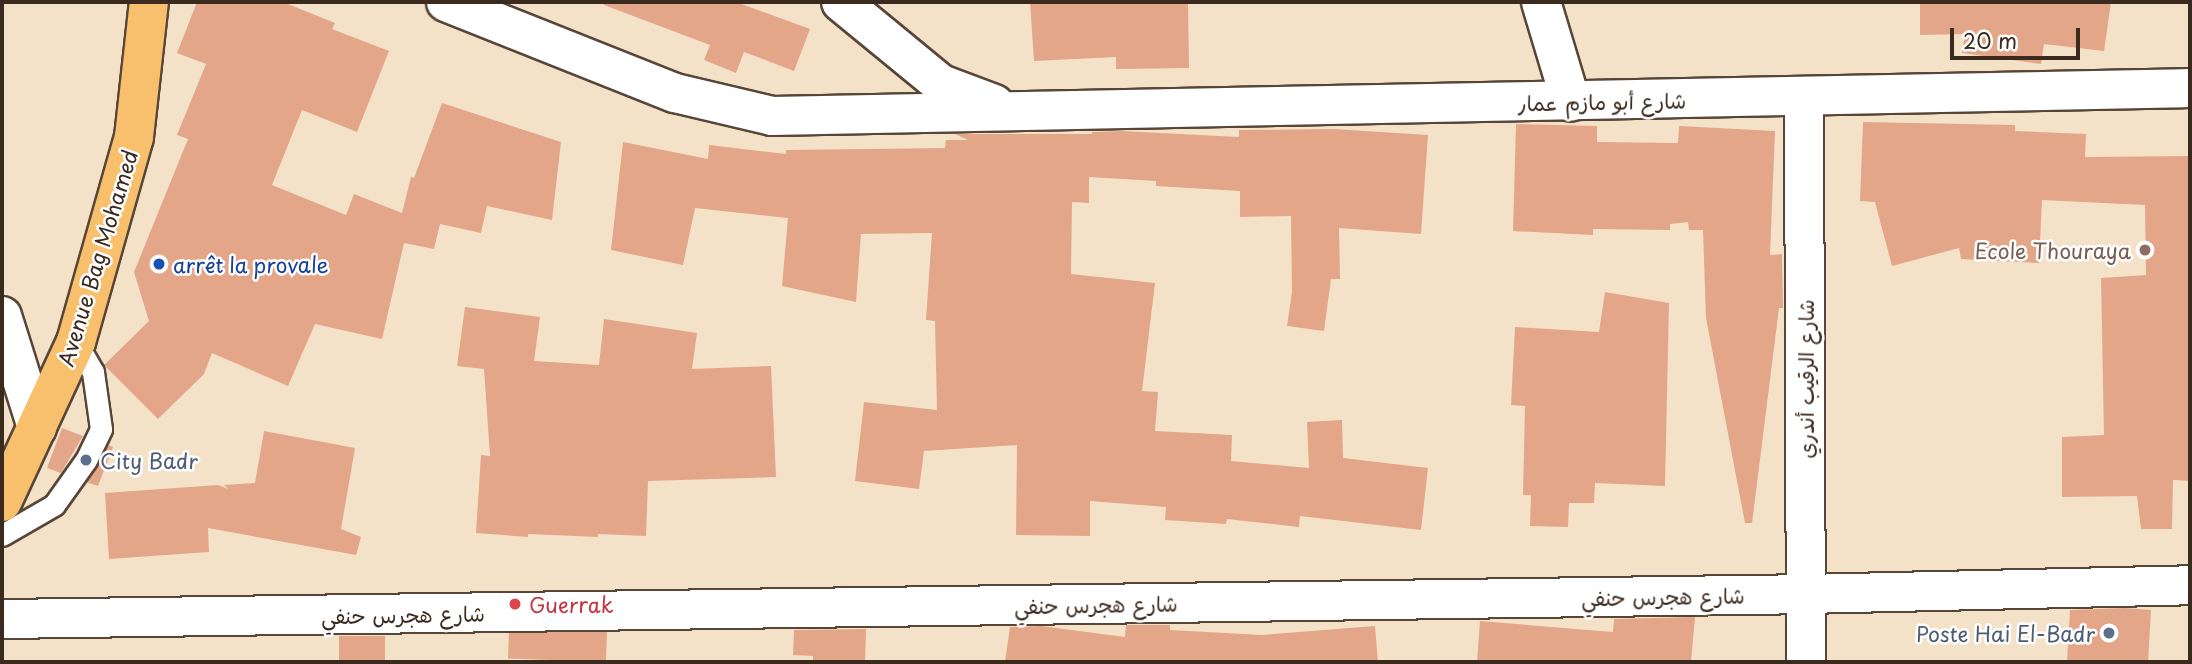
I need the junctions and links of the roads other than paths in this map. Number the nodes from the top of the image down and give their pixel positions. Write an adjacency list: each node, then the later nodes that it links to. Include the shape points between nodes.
1 (149, 2): 10 (main road, Avenue Bag Mohamed, via 134,137)
2 (446, 2): 8 (street, شارع أبو مازم عمار, via 675,93 772,116)
3 (841, 2): 8 (street, via 941,84)
4 (1541, 2): 7 (street)
5 (2190, 88): 6 (street, شارع أبو مازم عمار)
6 (1804, 96): 7 (street, شارع أبو مازم عمار); 15 (street, شارع الرقيب أندري)
7 (1571, 102): 8 (street, شارع أبو مازم عمار)
8 (1013, 111)
9 (2, 316): 11 (street)
10 (76, 342): 11 (main road, Avenue Bag Mohamed); 13 (lane, via 93,372 101,429 86,460 54,505)
11 (37, 428): 12 (main road, Avenue Bag Mohamed)
12 (2, 502)
13 (2, 535)
14 (2190, 585): 15 (street, شارع هجرس حنفي)
15 (1805, 594): 16 (street, شارع هجرس حنفي); 17 (street, شارع الرقيب أندري)
16 (2, 619)
17 (1806, 662)

